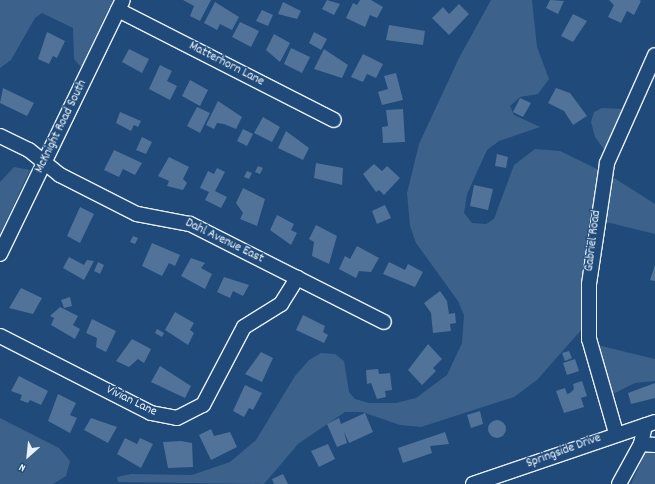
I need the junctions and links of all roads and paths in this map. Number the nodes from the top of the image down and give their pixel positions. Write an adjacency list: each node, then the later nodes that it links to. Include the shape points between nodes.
1 (121, 5): 3 (street, Matterhorn Lane); 5 (street, McKnight Road South)
2 (655, 55): 11 (street, Gabriel Road, via 607,163 589,284 590,339)
3 (334, 120)
4 (0, 136): 5 (street, Dahl Avenue East)
5 (44, 162): 6 (street, McKnight Road South); 7 (street, Dahl Avenue East, via 60,175 137,214 190,224)
6 (0, 254)
7 (297, 278): 8 (street, Dahl Avenue East); 9 (street, Vivian Lane, via 281,304 244,327 203,405 177,418 151,413)
8 (384, 322)
9 (0, 336)
10 (650, 424): 11 (street, Springside Drive); 12 (street)
11 (616, 434): 14 (street, Springside Drive)
12 (641, 444): 13 (street); 15 (street)
13 (655, 445)
14 (473, 484)
15 (619, 484)

